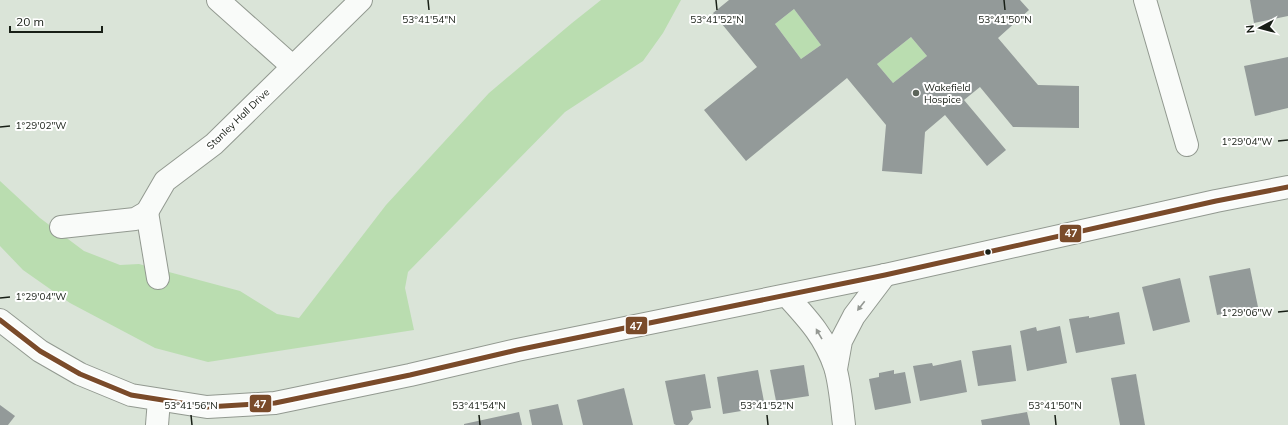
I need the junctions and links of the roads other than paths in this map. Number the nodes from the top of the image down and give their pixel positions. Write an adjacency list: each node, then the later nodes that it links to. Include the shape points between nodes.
1 (218, 0): 4 (street)
2 (361, 0): 4 (street, Stanley Hall Drive)
3 (1145, 0): 5 (street)
4 (292, 66): 7 (street, Stanley Hall Drive, via 214,144 164,181)
5 (1187, 145)
6 (1288, 187): 9 (street)
7 (147, 212): 8 (street, via 135,219); 10 (street)
8 (61, 227)
9 (885, 275): 11 (street); 13 (street, one-way to 13, via 854,316 842,341)
10 (158, 278)
11 (787, 296): 13 (street, one-way to 11, via 814,326); 14 (street, via 517,350 275,403 207,407)
12 (0, 320): 14 (street, via 40,351 80,374 131,395)
13 (836, 369): 16 (street)
14 (159, 400): 15 (street)
15 (157, 425)
16 (844, 425)

